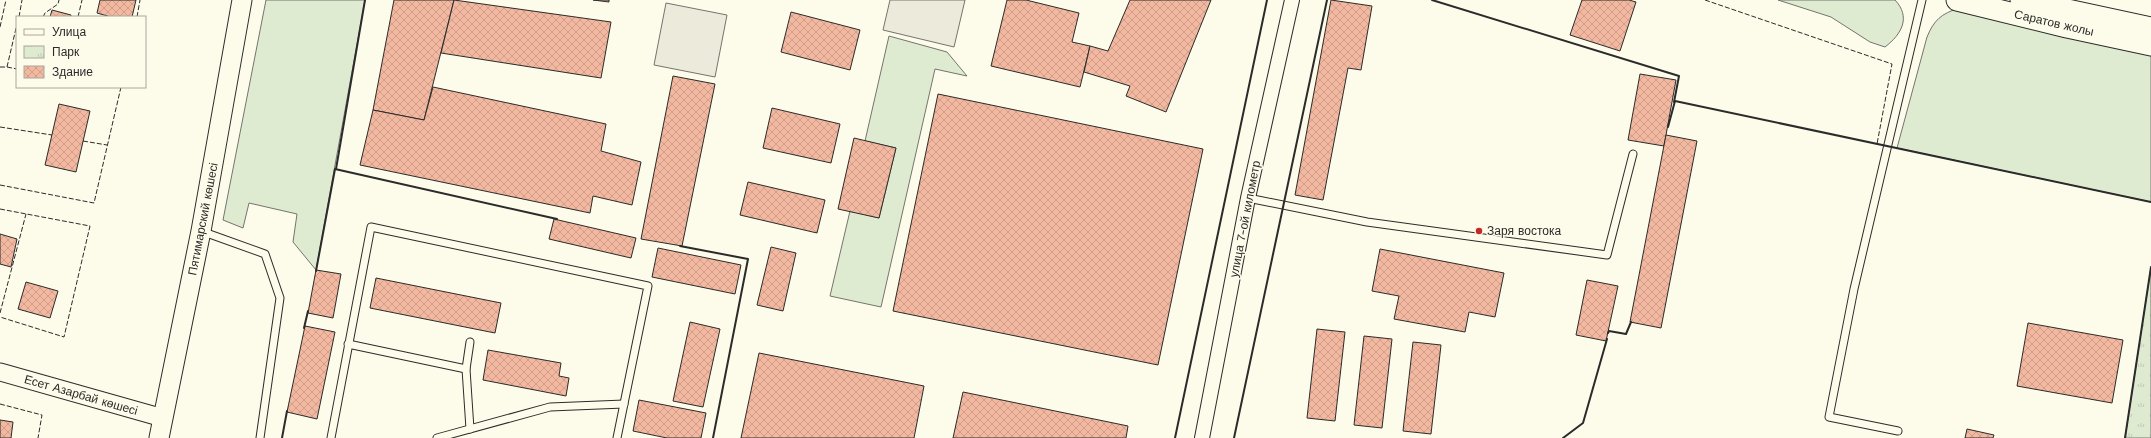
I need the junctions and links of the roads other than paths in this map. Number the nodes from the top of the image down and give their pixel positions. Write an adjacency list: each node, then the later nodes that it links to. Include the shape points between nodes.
1 (242, 0): 10 (main road, Пятимарский көшесі)
2 (1292, 0): 9 (street, улица 7-ой километр)
3 (1922, 0): 18 (lane, via 1854,289 1829,417)
4 (1957, 0): 7 (main road, Саратов жолы)
5 (2021, 0): 6 (main road, Саратов жолы)
6 (2151, 28)
7 (2151, 45)
8 (1633, 154): 9 (lane, via 1606,255 1367,222)
9 (1248, 198): 24 (street, улица 7-ой километр)
10 (201, 231): 16 (main road, Пятимарский көшесі); 20 (lane, via 266,254 280,298)
11 (470, 342): 13 (lane)
12 (348, 344): 13 (lane); 15 (lane, via 371,227 648,286); 21 (lane)
13 (466, 369): 17 (lane)
14 (0, 372): 16 (street, Есет Азарбай көшесі)
15 (624, 404): 17 (lane, via 550,407); 23 (lane)
16 (163, 418): 19 (main road, Пятимарский көшесі)
17 (470, 429): 22 (lane)
18 (1898, 431)
19 (159, 438)
20 (260, 438)
21 (331, 438)
22 (437, 438)
23 (617, 438)
24 (1202, 438)

